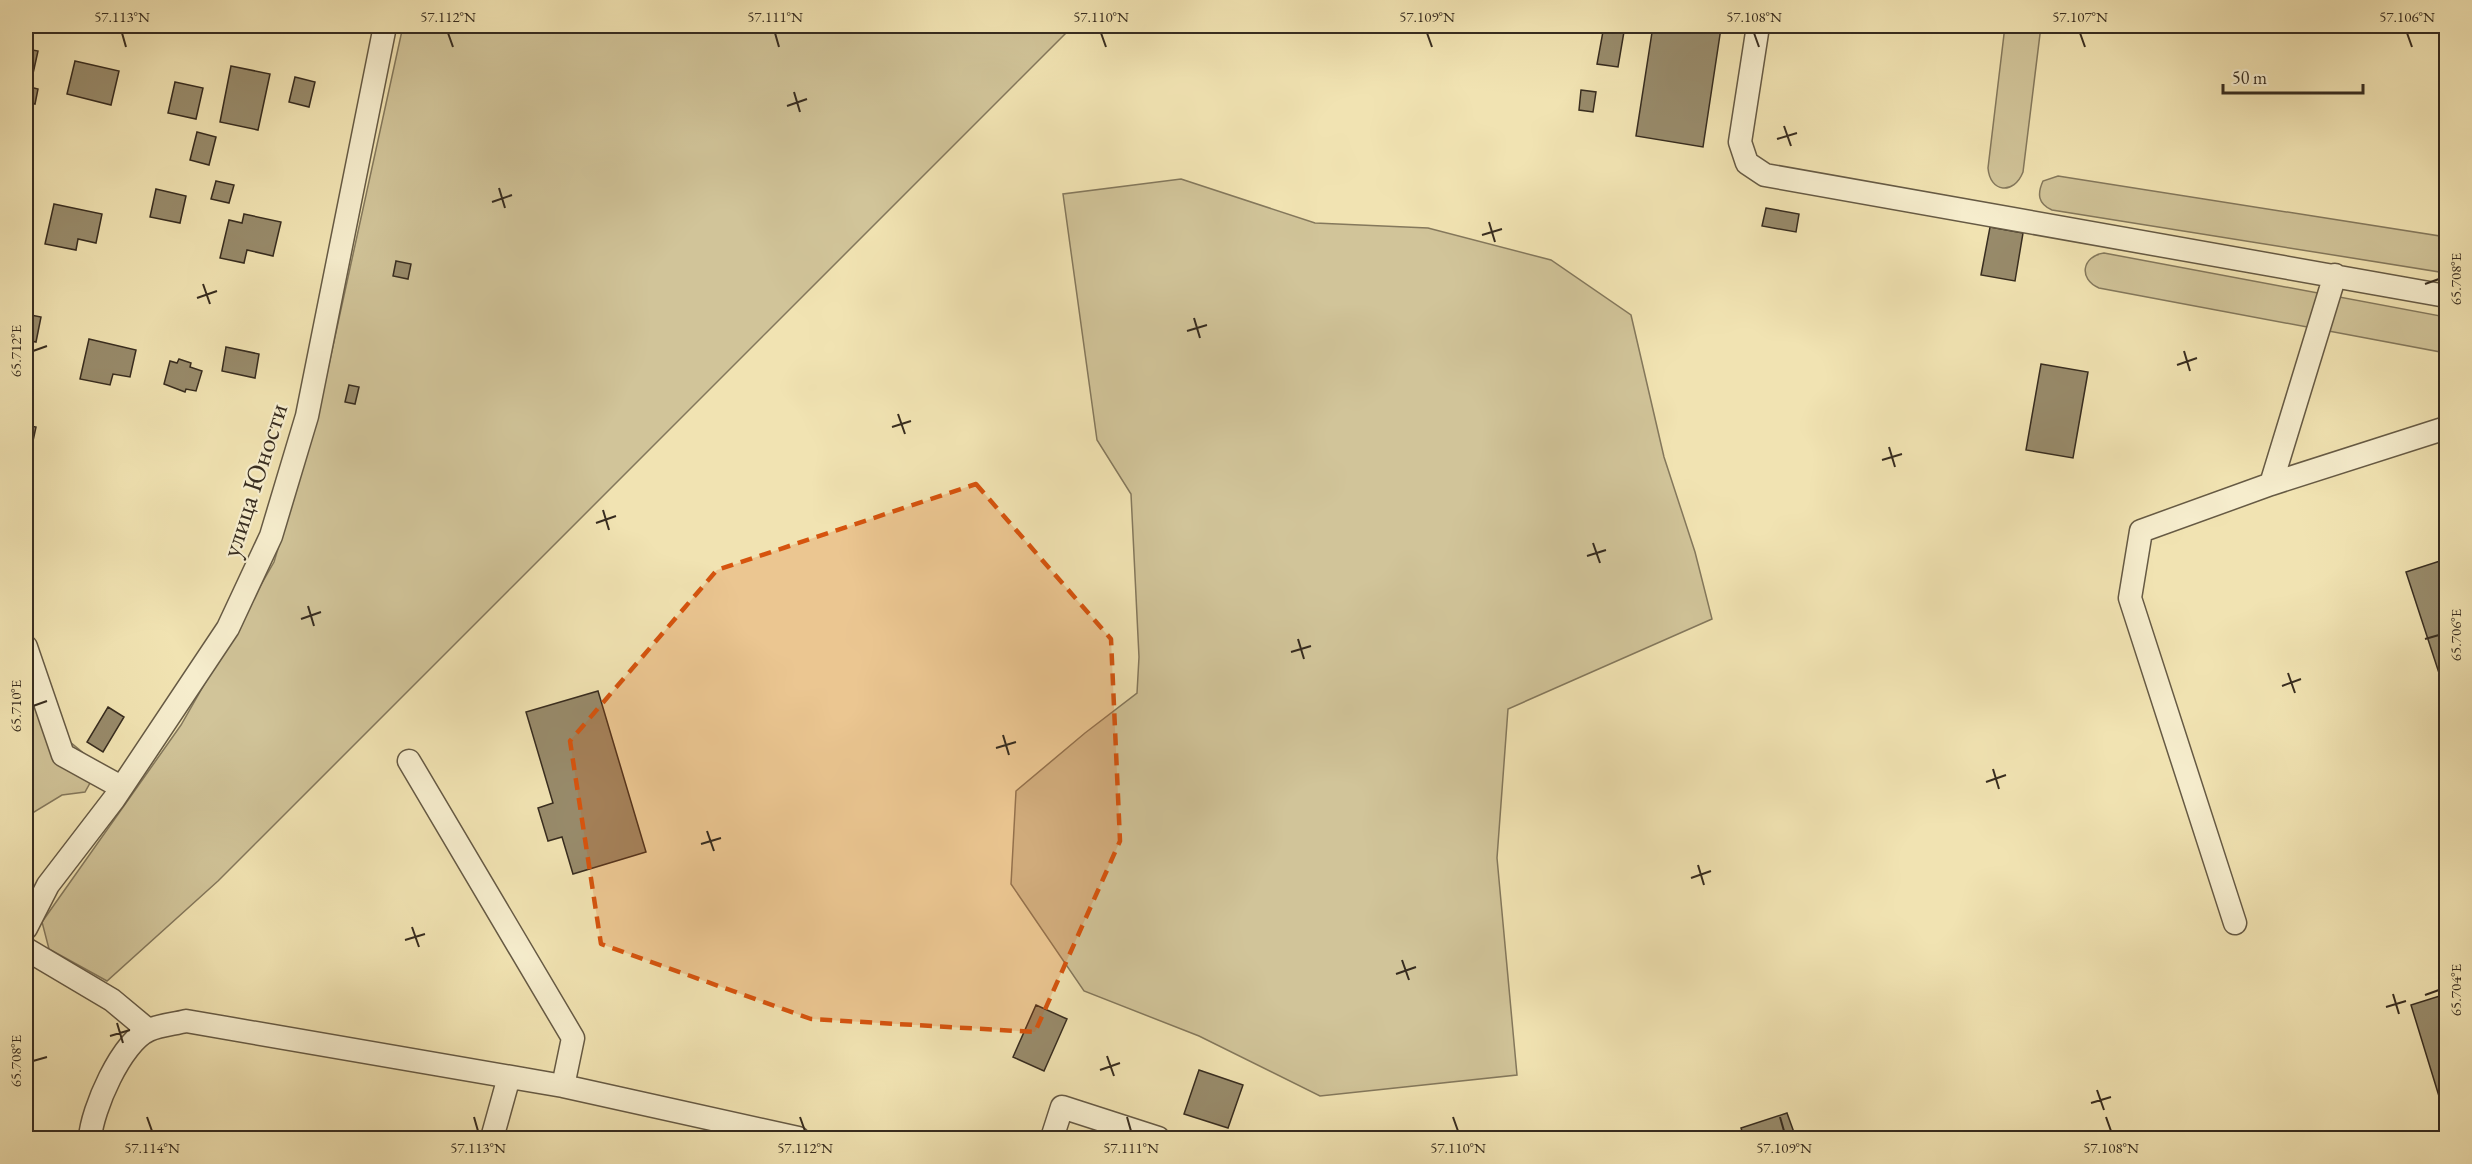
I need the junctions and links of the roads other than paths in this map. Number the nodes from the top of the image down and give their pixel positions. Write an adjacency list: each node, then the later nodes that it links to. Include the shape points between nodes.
1 (385, 26): 9 (street, улица Юности, via 307,416 271,536 228,628)
2 (1758, 26): 3 (street, via 1740,142 1747,163 1765,174)
3 (2336, 275): 4 (street); 6 (street)
4 (2446, 296)
5 (2446, 428): 6 (street)
6 (2271, 484): 10 (street, via 2141,531 2130,598)
7 (26, 646): 9 (street, via 63,755)
8 (409, 761): 15 (street, via 573,1038)
9 (121, 787): 11 (street, улица Юности, via 48,885)
10 (2235, 923)
11 (26, 928)
12 (26, 949): 13 (street, via 112,1000)
13 (148, 1030): 14 (street, via 186,1021); 16 (street, via 126,1051 107,1083)
14 (508, 1077): 15 (street); 17 (street)
15 (563, 1086): 18 (street)
16 (90, 1138)
17 (492, 1138)
18 (798, 1138)
19 (1052, 1138): 20 (street, via 1062,1107)
20 (1158, 1138)

